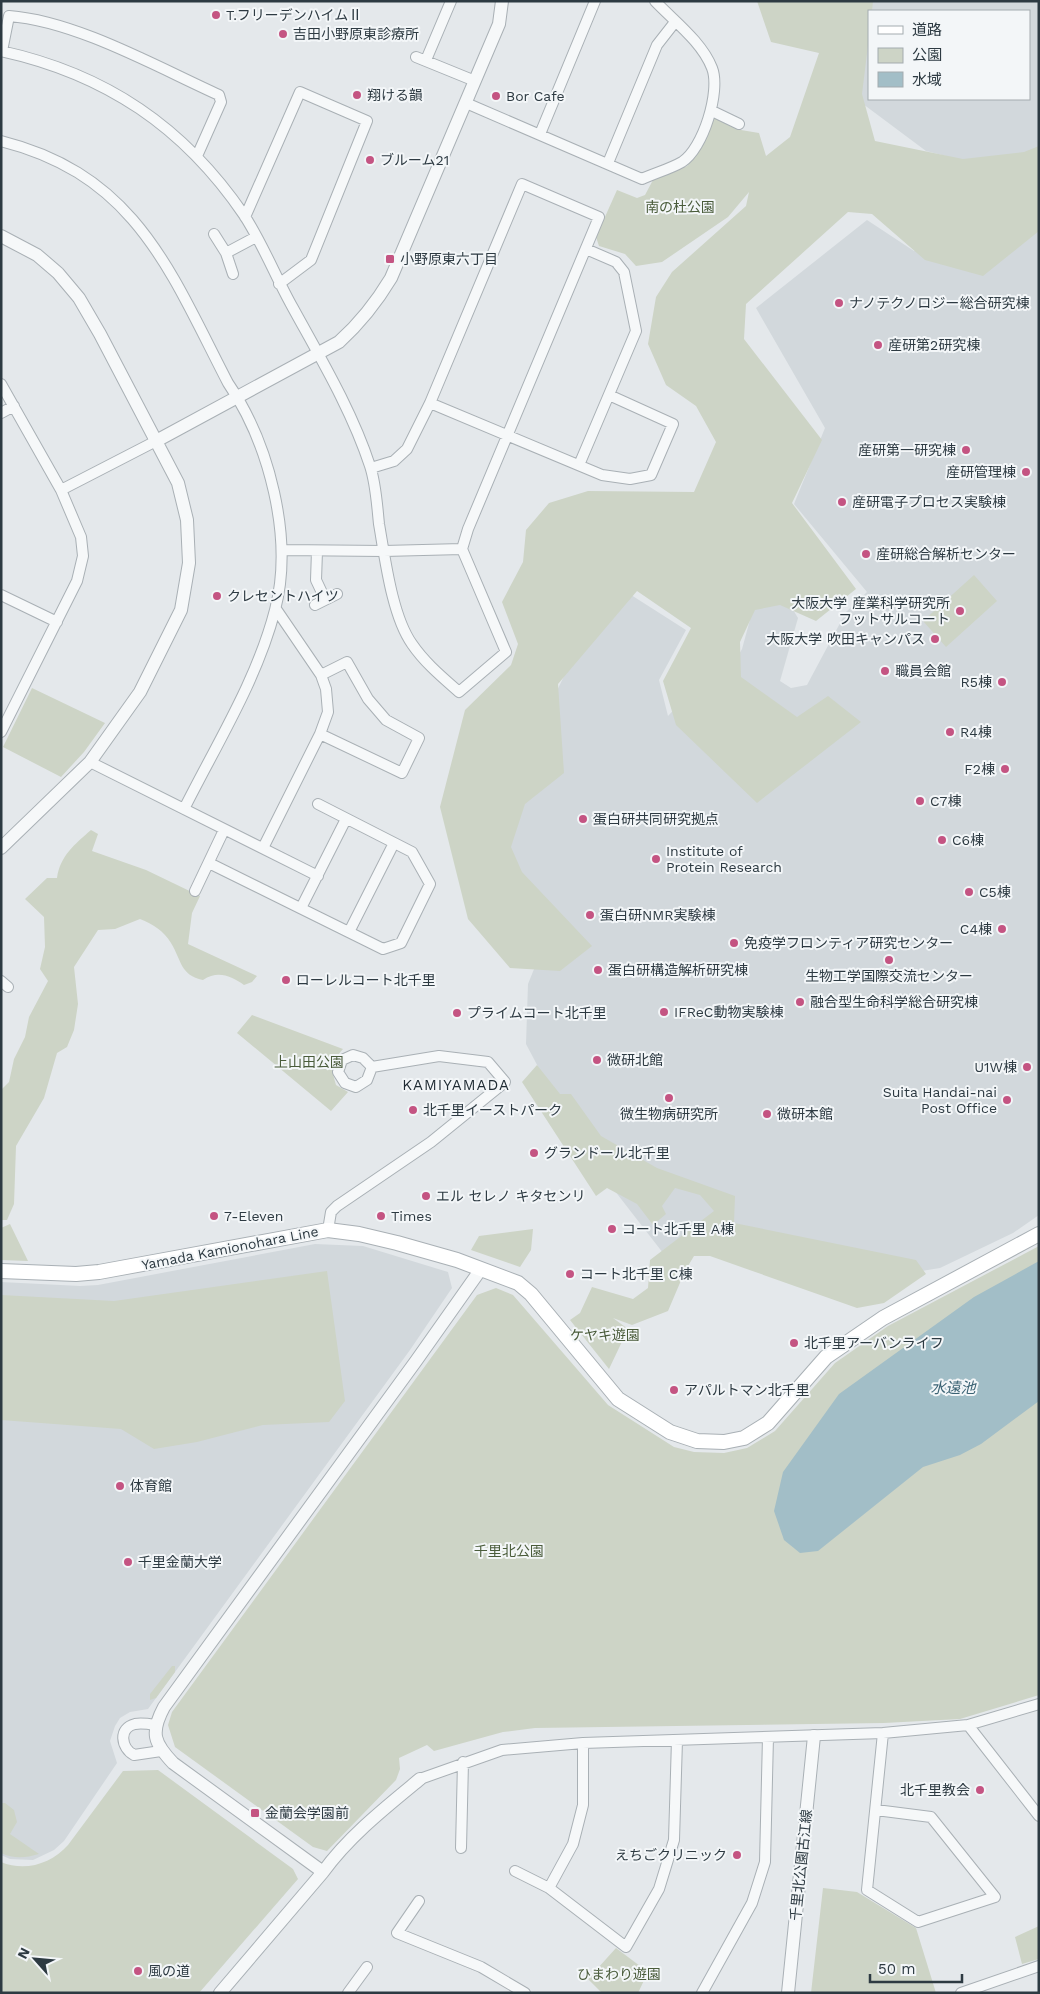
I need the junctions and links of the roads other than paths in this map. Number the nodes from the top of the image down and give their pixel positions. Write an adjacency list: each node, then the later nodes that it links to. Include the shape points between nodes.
1 (450, 1): 8 (street)
2 (502, 1): 9 (street, via 499,24)
3 (595, 1): 13 (street)
4 (655, 1): 5 (street)
5 (675, 22): 11 (street, via 699,46 712,68 715,90); 16 (street, via 657,45)
6 (1, 51): 15 (street, via 66,69 104,86 152,116); 15 (street, via 9,16 45,21 219,95 222,102)
7 (416, 57): 8 (street)
8 (426, 60): 9 (street)
9 (475, 81): 10 (street)
10 (466, 103): 13 (street); 25 (street, via 391,278 376,303 339,342)
11 (712, 111): 12 (street); 16 (street, via 694,150 683,162 642,179)
12 (739, 124)
13 (540, 134): 16 (street)
14 (1, 140): 28 (street, via 49,156 81,173 120,204 167,264)
15 (197, 156): 17 (street)
16 (608, 163)
17 (246, 217): 20 (street); 24 (street, via 300,92 367,120 310,260)
18 (214, 234): 22 (street)
19 (1, 236): 33 (street, via 37,255 79,298)
20 (256, 237): 22 (street); 24 (street)
21 (586, 249): 27 (street, via 616,262 624,272 636,331); 29 (street, via 599,217 522,184); 32 (street)
22 (226, 254): 23 (street)
23 (233, 274)
24 (280, 284): 25 (street)
25 (318, 355): 28 (street); 35 (street, via 352,420)
26 (1, 384): 30 (street)
27 (609, 395): 34 (street); 34 (street, via 673,424 651,476 630,479 602,475)
28 (238, 399): 33 (street); 38 (street, via 266,461 275,494)
29 (430, 403): 32 (street); 35 (street, via 407,449 394,461)
30 (14, 406): 31 (street); 36 (street)
31 (1, 412)
32 (508, 434): 34 (street); 37 (street)
33 (158, 440): 36 (street); 50 (street, via 178,483 187,520 189,563 181,610 140,692)
34 (579, 465)
35 (371, 468): 40 (street)
36 (61, 490): 46 (street, via 81,537 83,556 77,581)
37 (462, 549): 40 (street); 40 (street, via 506,652 459,692 428,665 411,644 400,621)
38 (282, 550): 39 (street); 45 (street)
39 (318, 551): 40 (street); 43 (street, via 316,580)
40 (384, 551)
41 (337, 594): 43 (street)
42 (1, 595): 46 (street)
43 (325, 599): 44 (street)
44 (315, 605)
45 (276, 608): 47 (street); 52 (street, via 253,674)
46 (57, 622): 48 (street)
47 (321, 675): 49 (street, via 328,712); 49 (street, via 347,662 368,699 386,720 419,738 402,773)
48 (1, 732)
49 (320, 734): 57 (street)
50 (90, 762): 52 (street); 56 (street)
51 (318, 804): 53 (street)
52 (184, 809): 54 (street)
53 (346, 819): 55 (street); 59 (street)
54 (224, 830): 57 (street); 58 (street)
55 (394, 843): 62 (street); 62 (street, via 412,852 430,884 401,943 383,949)
56 (1, 848)
57 (262, 848): 59 (street)
58 (209, 863): 60 (street); 61 (street)
59 (318, 876): 61 (street)
60 (195, 891)
61 (301, 908): 62 (street)
62 (349, 932)
63 (372, 1067): 64 (street, via 439,1056 488,1062 505,1082 431,1142 337,1206 332,1212)
64 (328, 1230): 66 (main road, Yamada Kamionohara Line, via 397,1243); 67 (main road, Yamada Kamionohara Line, via 99,1272)
65 (1039, 1234): 66 (main road, Yamada Kamionohara Line, via 883,1318 826,1357 768,1423 744,1438 724,1442 697,1441 670,1432 618,1399 531,1294 518,1283)
66 (480, 1268): 69 (street, via 164,1707)
67 (1, 1271)
68 (1039, 1704): 70 (street)
69 (155, 1725): 76 (street, via 155,1738); 76 (street, via 134,1724 126,1730 122,1740 126,1749 134,1754)
70 (968, 1725): 71 (street); 80 (street)
71 (884, 1733): 72 (street); 79 (street)
72 (814, 1736): 73 (street); 92 (street, 千里北公園古江線)
73 (768, 1737): 74 (street); 91 (street, via 765,1862 752,1903)
74 (677, 1740): 75 (street); 84 (street, via 674,1840 659,1888 626,1947)
75 (583, 1743): 77 (street, via 502,1750); 84 (street, via 584,1805 573,1844)
76 (162, 1751): 83 (street, via 174,1764)
77 (463, 1762): 78 (street); 81 (street)
78 (420, 1779): 83 (street, via 379,1812)
79 (876, 1810): 79 (street, via 867,1890 918,1922 995,1897 931,1817)
80 (1039, 1816)
81 (461, 1848)
82 (515, 1871): 84 (street)
83 (323, 1872): 88 (street)
84 (549, 1888)
85 (419, 1901): 90 (street, via 397,1933 480,1967)
86 (1039, 1966): 93 (street)
87 (367, 1968): 89 (street)
88 (220, 1993)
89 (348, 1993)
90 (525, 1993)
91 (702, 1993)
92 (788, 1993)
93 (961, 1993)

